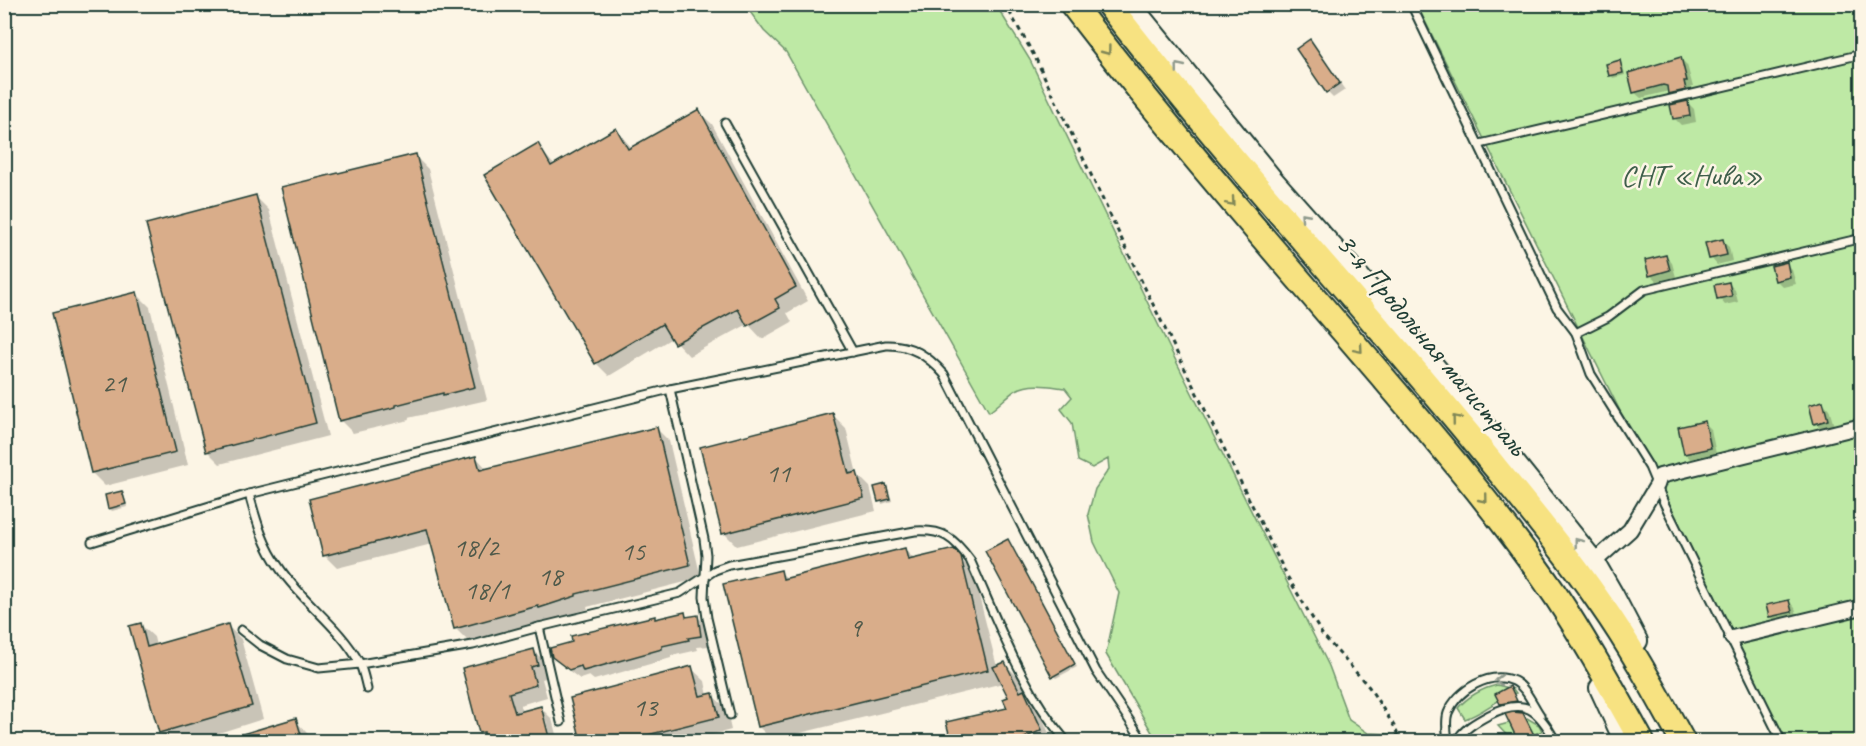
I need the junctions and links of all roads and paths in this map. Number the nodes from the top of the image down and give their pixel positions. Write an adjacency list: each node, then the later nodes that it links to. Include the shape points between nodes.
1 (1005, 4): 31 (path, via 1046,79 1287,576 1322,634 1369,687)
2 (1072, 4): 19 (highway, 3-я Продольная магистраль, one-way to 19, via 1207,174 1481,495)
3 (1108, 4): 37 (highway, 3-я Продольная магистраль, one-way to 3, via 1602,605 1530,510 1195,114)
4 (1130, 4): 17 (street, one-way to 4, via 1453,386 1272,179)
5 (1411, 4): 8 (lane)
6 (1862, 54): 8 (lane)
7 (725, 123): 11 (lane)
8 (1480, 144): 10 (lane, via 1557,308)
9 (1862, 238): 10 (lane, via 1644,290 1608,317)
10 (1576, 333): 14 (lane, via 1591,374)
11 (853, 352): 12 (lane); 30 (lane, via 898,344 915,350 944,374 1096,671)
12 (670, 389): 15 (lane); 18 (lane, via 704,540)
13 (1862, 426): 14 (street, via 1666,473 1659,476)
14 (1657, 485): 17 (street, via 1630,530); 23 (lane)
15 (249, 494): 16 (lane); 24 (lane, via 262,539 281,570 343,639)
16 (92, 542)
17 (1594, 562): 37 (street, via 1663,692)
18 (705, 578): 21 (lane, via 680,592); 26 (lane, via 707,618); 29 (lane, via 729,565 915,531 943,534 958,543 970,560 1030,690)
19 (1556, 597): 35 (street); 36 (highway, 3-я Продольная магистраль)
20 (1862, 607): 23 (street)
21 (539, 627): 24 (lane, via 472,645); 28 (lane)
22 (242, 630): 24 (lane, via 287,659 319,668)
23 (1732, 638): 38 (lane)
24 (360, 664): 25 (lane)
25 (367, 689)
26 (730, 715)
27 (1540, 716): 32 (lane, one-way to 32, via 1515,682 1498,678 1481,682 1462,692 1454,702 1447,715); 33 (lane, via 1526,707 1513,705 1470,726); 34 (lane)
28 (561, 722)
29 (1067, 741)
30 (1144, 741)
31 (1401, 741)
32 (1448, 741)
33 (1456, 741)
34 (1556, 741)
35 (1625, 741)
36 (1642, 741)
37 (1683, 741)
38 (1782, 741)

